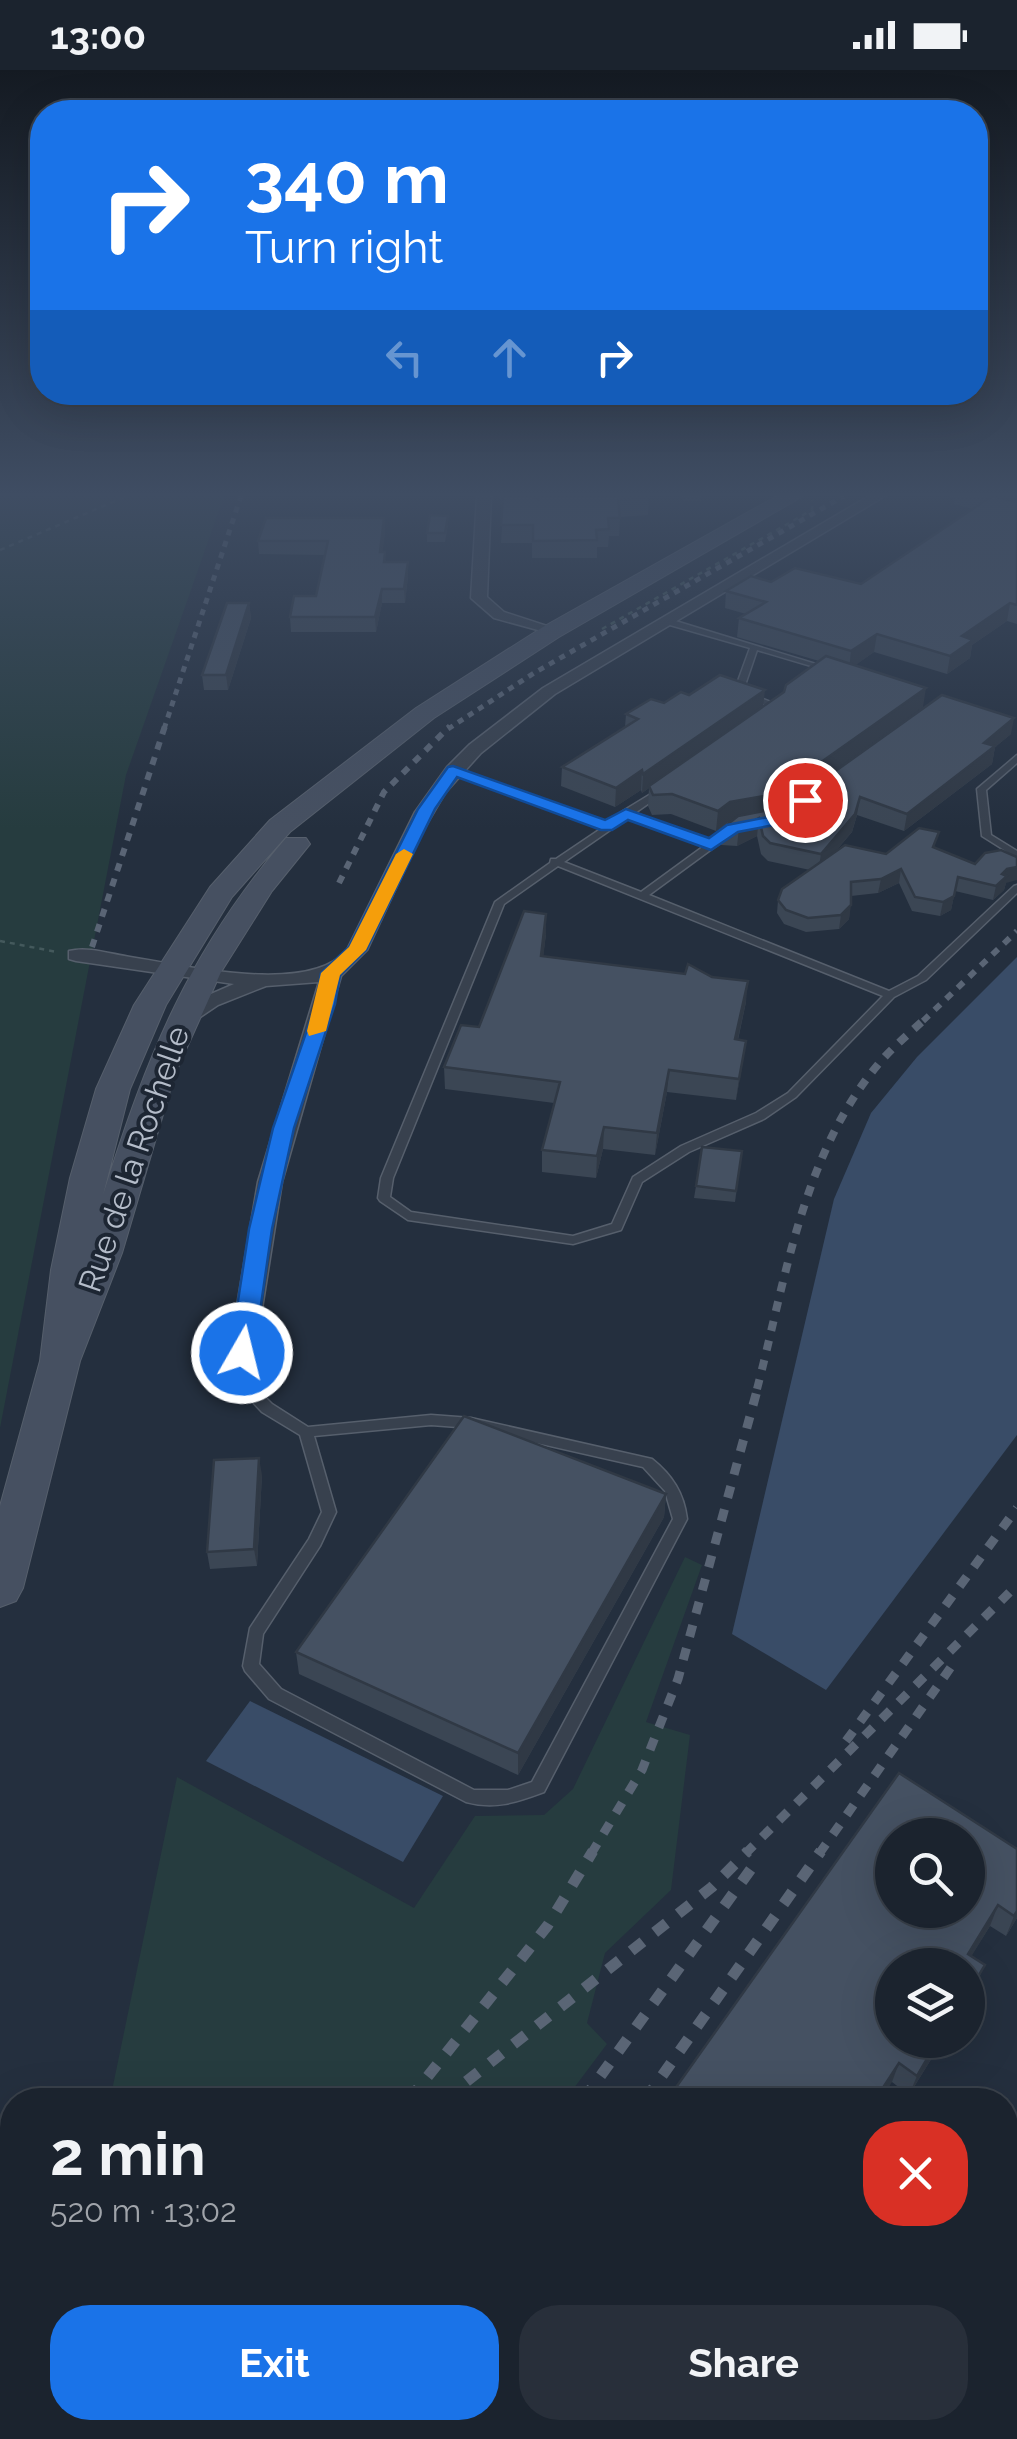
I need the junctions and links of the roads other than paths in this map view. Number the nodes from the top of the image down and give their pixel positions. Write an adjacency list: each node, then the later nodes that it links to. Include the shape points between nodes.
1 (490, 607): 5 (street)
2 (596, 607): 5 (main road, Rue de la Rochelle)
3 (691, 607): 4 (street)
4 (666, 621): 6 (lane); 11 (street, via 549,691)
5 (551, 632): 10 (main road, Rue de la Rochelle, via 425,713)
6 (754, 648): 7 (lane); 8 (lane, via 738,692 777,706)
7 (849, 676)
8 (764, 718)
9 (1017, 758): 17 (lane, via 981,789 987,836)
10 (358, 769): 21 (main road, Rue de la Rochelle); 23 (main road, Rue de la Rochelle, via 265,842 220,893)
11 (453, 770): 15 (lane); 25 (street, via 426,809 357,950)
12 (664, 788): 13 (lane)
13 (626, 814): 15 (lane); 16 (lane)
14 (751, 822): 16 (lane)
15 (606, 826): 18 (lane)
16 (711, 845): 20 (lane)
17 (1017, 855)
18 (554, 862): 20 (lane); 27 (lane, via 500,902 474,957 388,1178 384,1198 408,1216 573,1240 617,1227 637,1180 792,1095)
19 (1017, 888): 27 (lane, via 922,978)
20 (642, 896): 27 (lane)
21 (229, 934): 24 (main road, Rue de la Rochelle); 26 (street, via 240,961)
22 (76, 955): 23 (street)
23 (172, 967): 24 (street); 30 (main road, Rue de la Rochelle, via 130,1046 102,1126 70,1270)
24 (205, 972): 26 (street); 28 (main road, Rue de la Rochelle)
25 (331, 973): 26 (street); 29 (street, via 283,1128)
26 (268, 978): 28 (street, via 211,1001)
27 (890, 994)
28 (180, 1025): 30 (main road, Rue de la Rochelle)
29 (242, 1353): 31 (lane, via 250,1390)
30 (60, 1360): 32 (main road, Rue de la Rochelle)
31 (306, 1432): 31 (lane, via 329,1512 255,1632 251,1666 274,1694 472,1796 508,1798 538,1787 680,1520 667,1478 647,1463 470,1423 431,1420)
32 (0, 1588)

